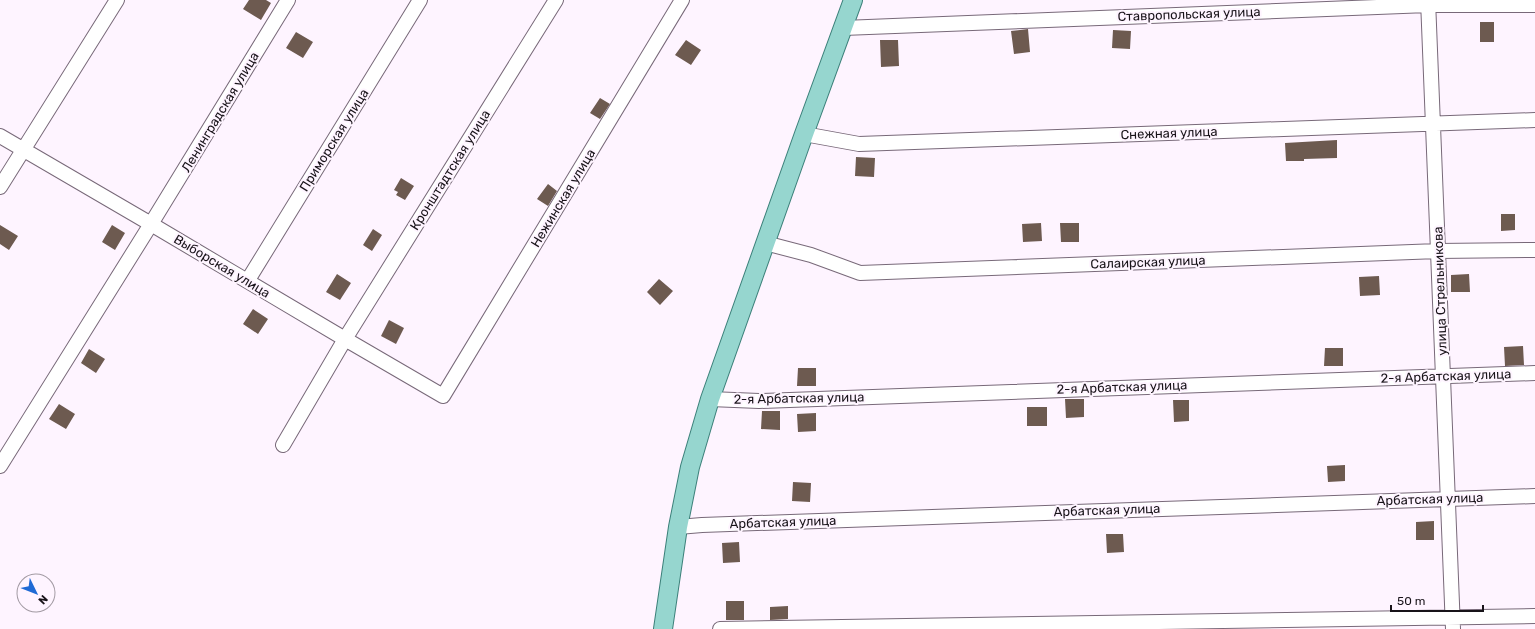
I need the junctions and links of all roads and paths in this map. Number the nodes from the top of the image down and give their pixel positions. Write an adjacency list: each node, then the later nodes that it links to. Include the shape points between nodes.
1 (117, 0): 14 (street)
2 (288, 0): 16 (street, Ленинградская улица)
3 (420, 0): 20 (street, Приморская улица)
4 (556, 0): 21 (street, Кронштадтская улица)
5 (682, 0): 24 (street, Нежинская улица)
6 (853, 0): 9 (main road)
7 (1428, 3): 8 (street, Ставропольская улица); 9 (street, Ставропольская улица); 11 (street, улица Стрельникова)
8 (1535, 5)
9 (843, 28): 12 (main road)
10 (1535, 120): 11 (street, Снежная улица)
11 (1433, 124): 12 (street, Снежная улица, via 858,144); 19 (street, улица Стрельникова)
12 (804, 134): 17 (main road)
13 (0, 136): 14 (street, Выборская улица)
14 (23, 150): 15 (street); 16 (street, Выборская улица)
15 (0, 187)
16 (151, 224): 20 (street, Выборская улица); 27 (street, Ленинградская улица)
17 (765, 243): 19 (street, Салаирская улица, via 811,255 860,273); 25 (main road)
18 (1535, 250): 19 (street, Салаирская улица)
19 (1438, 251): 23 (street, улица Стрельникова)
20 (248, 280): 21 (street, Выборская улица)
21 (345, 339): 24 (street, Выборская улица); 26 (street, Кронштадтская улица)
22 (1535, 373): 23 (street, 2-я Арбатская улица)
23 (1443, 375): 25 (street, 2-я Арбатская улица, via 759,401); 29 (street, улица Стрельникова)
24 (443, 396)
25 (710, 399): 30 (main road, via 690,467)
26 (283, 445)
27 (0, 466)
28 (1535, 496): 29 (street, Арбатская улица)
29 (1448, 498): 30 (street, Арбатская улица); 32 (street, улица Стрельникова)
30 (678, 527): 33 (main road)
31 (1535, 616): 32 (street)
32 (1452, 623): 34 (street)
33 (663, 629)
34 (720, 629)

